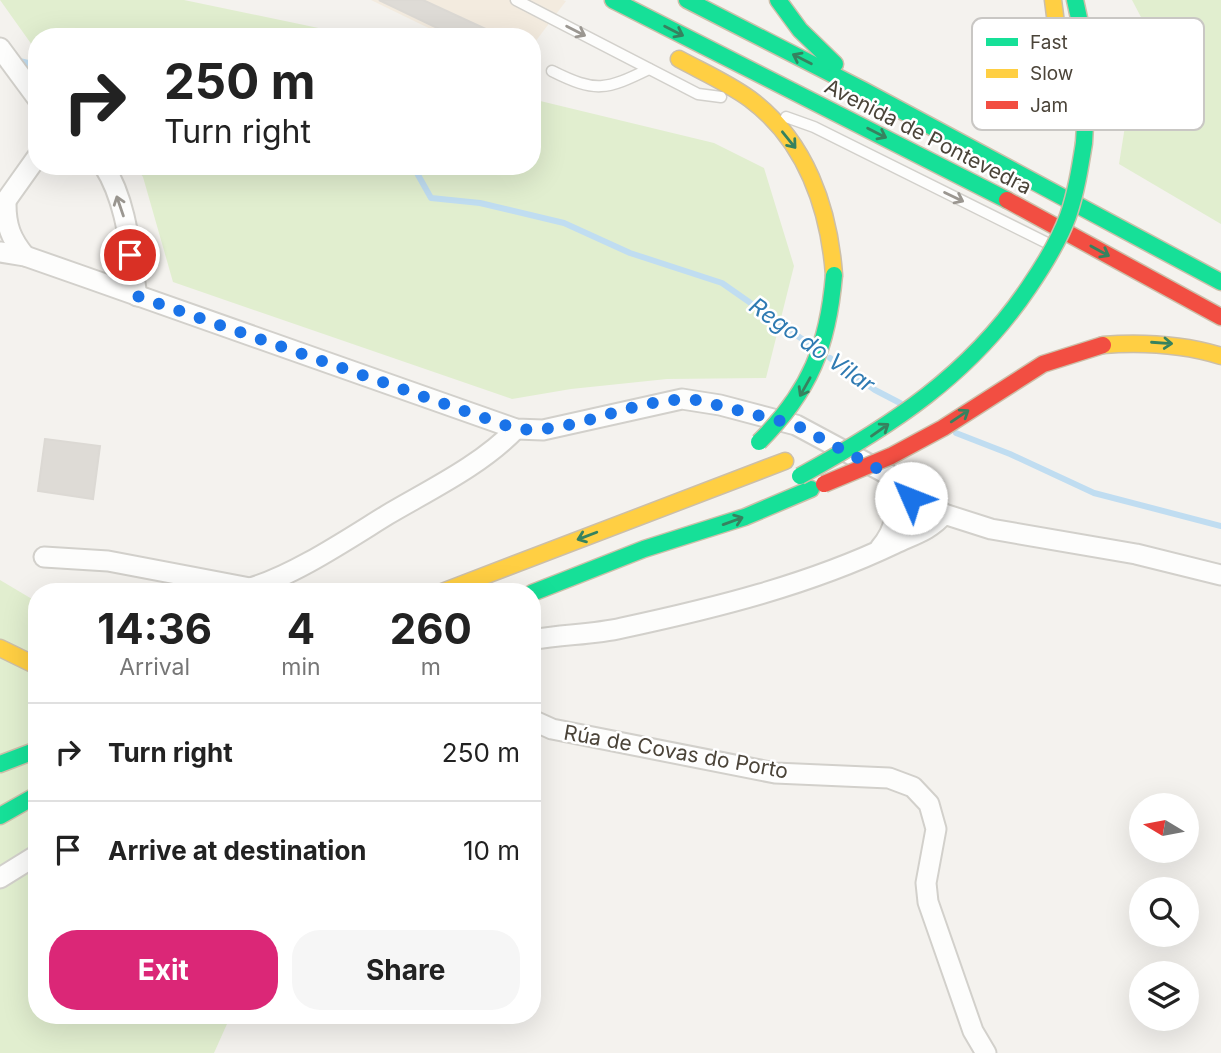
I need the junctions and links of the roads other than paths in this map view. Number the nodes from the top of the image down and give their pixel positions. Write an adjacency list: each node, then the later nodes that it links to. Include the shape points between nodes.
1 (516, 0): 13 (lane, one-way to 13)
2 (600, 0): 8 (highway)
3 (613, 0): 29 (highway, Avenida de Pontevedra, one-way to 29, via 962,176)
4 (687, 0): 16 (highway, Avenida de Pontevedra, one-way to 4)
5 (778, 0): 16 (highway, via 800,30)
6 (1053, 0): 9 (highway)
7 (1076, 0): 10 (highway, one-way to 7, bridge)
8 (608, 18)
9 (1056, 18)
10 (1080, 18)
11 (0, 48): 15 (street)
12 (663, 49): 17 (highway)
13 (649, 69): 14 (lane, via 593,88); 17 (lane, via 698,94)
14 (552, 71)
15 (28, 87)
16 (863, 90): 27 (highway, Avenida de Pontevedra)
17 (759, 106): 24 (lane, one-way to 24, via 814,127); 33 (highway, one-way to 33, bridge, via 791,141 814,181 830,227 834,275 826,340 813,373 780,424)
18 (1085, 130): 38 (highway, one-way to 18, bridge, via 696,521 800,476 870,437 933,393 988,339 1038,274 1065,224)
19 (28, 169): 22 (street)
20 (110, 175): 28 (street, one-way to 20, via 125,219)
21 (1057, 177): 23 (highway)
22 (3, 206): 26 (street, via 14,242)
23 (1027, 249)
24 (1059, 249)
25 (0, 252): 26 (street)
26 (25, 256): 28 (street)
27 (1221, 282)
28 (137, 296): 31 (street)
29 (1221, 317)
30 (1221, 356): 38 (highway, one-way to 30, bridge, via 702,533 891,456 1043,363 1071,353 1147,342 1177,344)
31 (516, 429): 35 (street, via 544,430 641,406 697,400 796,425); 43 (street, via 492,452)
32 (841, 431): 36 (highway, via 796,455)
33 (754, 446)
34 (716, 470): 36 (highway)
35 (891, 476): 37 (street, via 911,498); 39 (street, via 894,527)
36 (651, 511): 44 (highway, one-way to 44)
37 (944, 514): 39 (street, via 921,533); 41 (street, via 991,529 1136,554)
38 (644, 550): 45 (highway)
39 (877, 552): 46 (street, via 793,585 739,600 623,628)
40 (44, 556): 42 (street, via 108,561)
41 (1221, 575)
42 (224, 583)
43 (266, 583)
44 (465, 583)
45 (541, 590)
46 (541, 639)
47 (0, 648): 48 (highway)
48 (28, 662)
49 (541, 724): 58 (street, Rúa de Covas do Porto, via 775,773 889,778 913,787 929,804 936,829 926,883 928,902 973,1031)
50 (28, 753): 51 (highway)
51 (0, 764)
52 (28, 788): 53 (highway)
53 (0, 798)
54 (28, 800): 55 (highway)
55 (0, 816)
56 (28, 861): 57 (street)
57 (0, 878)
58 (986, 1053)

